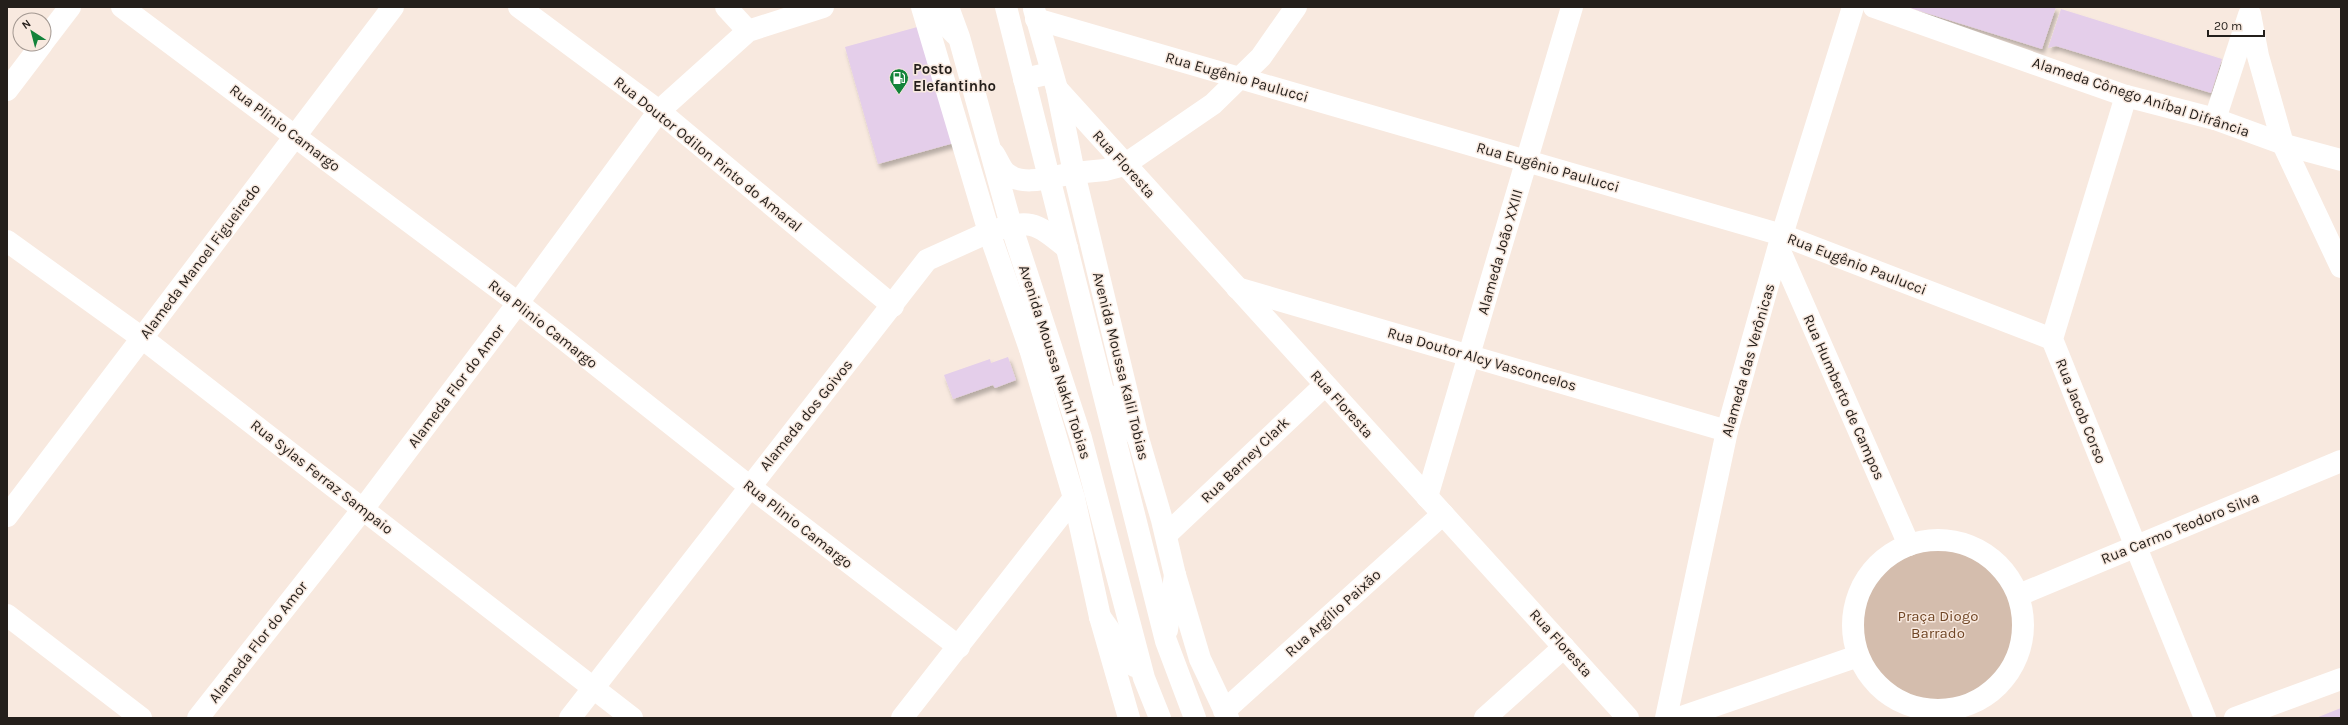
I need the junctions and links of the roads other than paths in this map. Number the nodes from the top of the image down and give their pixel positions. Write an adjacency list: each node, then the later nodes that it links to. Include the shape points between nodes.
1 (70, 7): 17 (street)
2 (122, 7): 28 (street, Rua Plinio Camargo)
3 (393, 7): 28 (street, Alameda Manoel Figueiredo)
4 (518, 7): 26 (street, Rua Doutor Odilon Pinto do Amaral)
5 (726, 7): 18 (street)
6 (823, 7): 18 (street, Alameda Flor do Amor)
7 (922, 7): 37 (street)
8 (928, 7): 19 (street)
9 (948, 7): 19 (street, Avenida Moussa Nakhl Tobias)
10 (1296, 7): 21 (street, via 1261,57)
11 (1572, 7): 31 (street, Alameda João XXIII)
12 (1853, 7): 39 (street, Alameda das Verônicas)
13 (1874, 7): 25 (street, Alameda Cônego Aníbal Difrância)
14 (1006, 8): 22 (street)
15 (2251, 10): 27 (street); 30 (street, via 2258,56)
16 (1035, 13): 21 (street, Rua Eugênio Paulucci); 23 (street, Avenida Moussa Kalil Tobias)
17 (52, 31)
18 (748, 31): 26 (street, Alameda Flor do Amor)
19 (959, 37): 29 (street, Avenida Moussa Nakhl Tobias)
20 (36, 52): 24 (street)
21 (1240, 78): 31 (street, Rua Eugênio Paulucci); 33 (street, via 1213,104)
22 (1024, 79): 23 (street); 35 (street)
23 (1054, 81): 33 (street, Rua Floresta); 34 (street, Avenida Moussa Kalil Tobias)
24 (7, 90)
25 (2126, 96): 27 (street, Alameda Cônego Aníbal Difrância); 47 (street, Rua Jacob Corso)
26 (659, 111): 43 (street, Alameda Flor do Amor); 44 (street, Rua Doutor Odilon Pinto do Amaral)
27 (2215, 119): 30 (street, Alameda Cônego Aníbal Difrância)
28 (295, 136): 43 (street, Rua Plinio Camargo); 46 (street, Alameda Manoel Figueiredo)
29 (987, 143): 35 (street, via 1006,173 1026,180 1037,181); 36 (street, Avenida Moussa Nakhl Tobias)
30 (2284, 144): 32 (street, Alameda Cônego Aníbal Difrância); 41 (street)
31 (1527, 160): 39 (street, Rua Eugênio Paulucci); 49 (street, Alameda João XXIII)
32 (2341, 160)
33 (1124, 165): 34 (street); 42 (street, Rua Floresta)
34 (1074, 173): 35 (street); 53 (street, Avenida Moussa Kalil Tobias)
35 (1049, 177): 40 (street)
36 (1011, 225): 37 (street, Alameda dos Goivos); 40 (street, Alameda dos Goivos, via 1035,224); 45 (street, Avenida Moussa Nakhl Tobias)
37 (989, 232): 44 (street, Alameda dos Goivos, via 927,260); 48 (street)
38 (7, 241): 46 (street, Rua Sylas Ferraz Sampaio)
39 (1781, 242): 47 (street, Rua Eugênio Paulucci); 52 (street, Alameda das Verônicas); 62 (street, Rua Humberto de Campos)
40 (1067, 248): 50 (street)
41 (2341, 267)
42 (1236, 288): 49 (street, Rua Doutor Alcy Vasconcelos); 51 (street, Rua Floresta)
43 (518, 303): 55 (street, Rua Plinio Camargo); 58 (street, Alameda Flor do Amor)
44 (893, 306): 55 (street, Alameda dos Goivos)
45 (1039, 309): 48 (street); 72 (street, Avenida Moussa Nakhl Tobias, via 1081,438)
46 (142, 338): 58 (street, Rua Sylas Ferraz Sampaio); 60 (street, Alameda Manoel Figueiredo)
47 (2052, 338): 63 (street, Rua Jacob Corso)
48 (1030, 348): 57 (street)
49 (1469, 356): 52 (street, Rua Doutor Alcy Vasconcelos); 56 (street, Alameda João XXIII)
50 (1100, 381): 53 (street); 68 (street)
51 (1325, 385): 56 (street, Rua Floresta); 61 (street, Rua Barney Clark)
52 (1727, 431): 87 (street, Alameda das Verônicas)
53 (1138, 438): 61 (street, Avenida Moussa Kalil Tobias)
54 (2341, 462): 63 (street, Rua Carmo Teodoro Silva)
55 (750, 486): 69 (street, Rua Plinio Camargo); 74 (street, Alameda dos Goivos)
56 (1427, 497): 59 (street, Rua Floresta)
57 (1074, 498): 67 (street); 69 (street)
58 (363, 509): 74 (street, Rua Sylas Ferraz Sampaio); 78 (street, Alameda Flor do Amor)
59 (1443, 514): 70 (street, Rua Floresta); 76 (street, Rua Argílio Paixão)
60 (7, 516)
61 (1166, 535): 64 (street, Avenida Moussa Kalil Tobias)
62 (1909, 545): 65 (street, via 1935,540 1962,542 1986,554 2006,572); 71 (street, via 1885,558 1867,578 1856,603 1854,623)
63 (2134, 546): 65 (street, Rua Carmo Teodoro Silva); 89 (street, Rua Jacob Corso)
64 (1175, 575): 68 (street); 76 (street, Avenida Moussa Kalil Tobias, via 1200,659)
65 (2019, 595): 75 (street, via 2024,621 2021,648 2013,666 1992,692)
66 (7, 615): 77 (street)
67 (1100, 617): 72 (street); 82 (street)
68 (1166, 641): 84 (street)
69 (959, 647): 81 (street)
70 (1564, 647): 85 (street); 86 (street, Rua Floresta)
71 (1858, 656): 75 (street, via 1872,679 1892,697 1916,708); 88 (street)
72 (1144, 678): 83 (street, Avenida Moussa Nakhl Tobias)
73 (2341, 679): 90 (street)
74 (593, 688): 79 (street, Alameda dos Goivos); 80 (street, Rua Sylas Ferraz Sampaio)
75 (1971, 712)
76 (1226, 715)
77 (141, 718)
78 (198, 718)
79 (570, 718)
80 (632, 718)
81 (902, 718)
82 (1129, 718)
83 (1160, 718)
84 (1195, 718)
85 (1485, 718)
86 (1628, 718)
87 (1666, 718)
88 (1679, 718)
89 (2205, 718)
90 (2235, 718)

